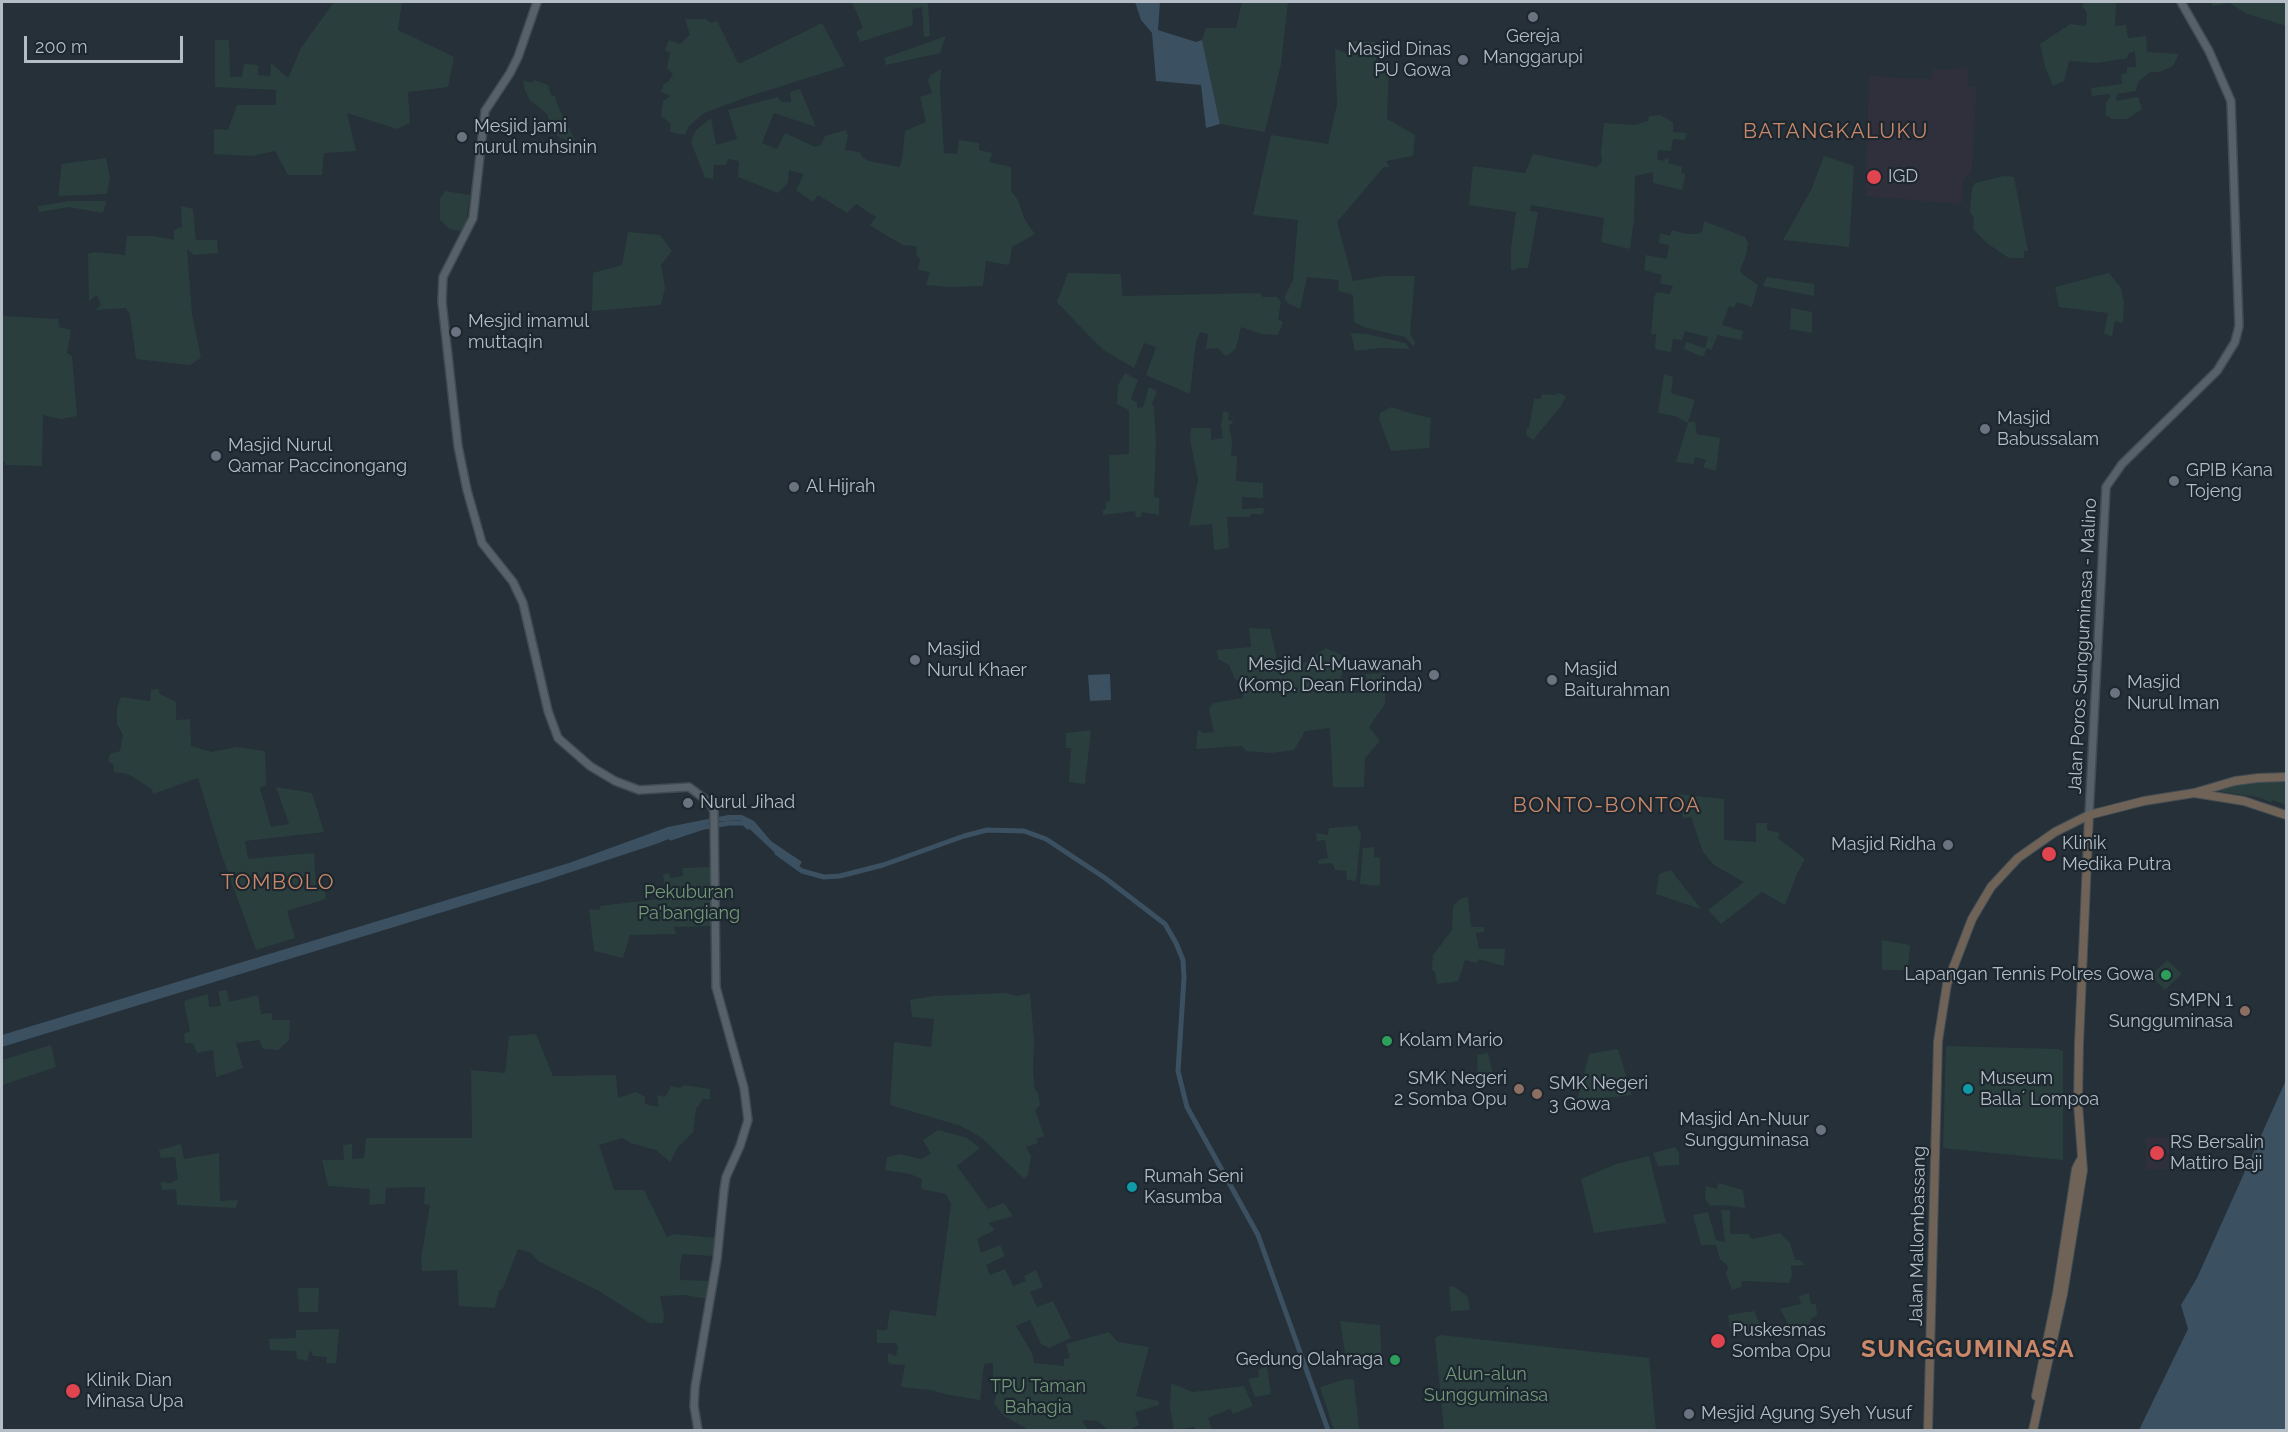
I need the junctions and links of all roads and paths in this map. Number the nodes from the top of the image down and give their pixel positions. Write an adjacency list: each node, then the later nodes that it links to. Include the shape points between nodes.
1 (537, 2): 8 (main road, via 514,65 486,111 473,218 443,277 442,302 458,446 482,543 513,582 523,603 558,738 590,766 631,789 689,788 710,803 715,816 716,987 744,1088 748,1120 726,1178 717,1258 694,1387)
2 (2181, 2): 5 (main road, Jalan Poros Sungguminasa - Malino, via 2231,101 2239,326 2235,342 2217,371 2122,465 2106,487)
3 (2286, 777): 4 (highway, via 2248,779)
4 (2193, 793): 5 (highway, Jalan Mallombassang); 6 (highway, via 2244,801)
5 (2090, 815): 7 (highway, via 2079,1043); 9 (highway, Jalan Mallombassang, via 2024,853 1991,887 1972,919 1947,984 1938,1041)
6 (2286, 815)
7 (2081, 1160): 10 (highway, via 2076,1169 2055,1305); 11 (highway, via 2083,1170 2063,1294)
8 (698, 1431)
9 (1928, 1431)
10 (2028, 1431)
11 (2033, 1431)

